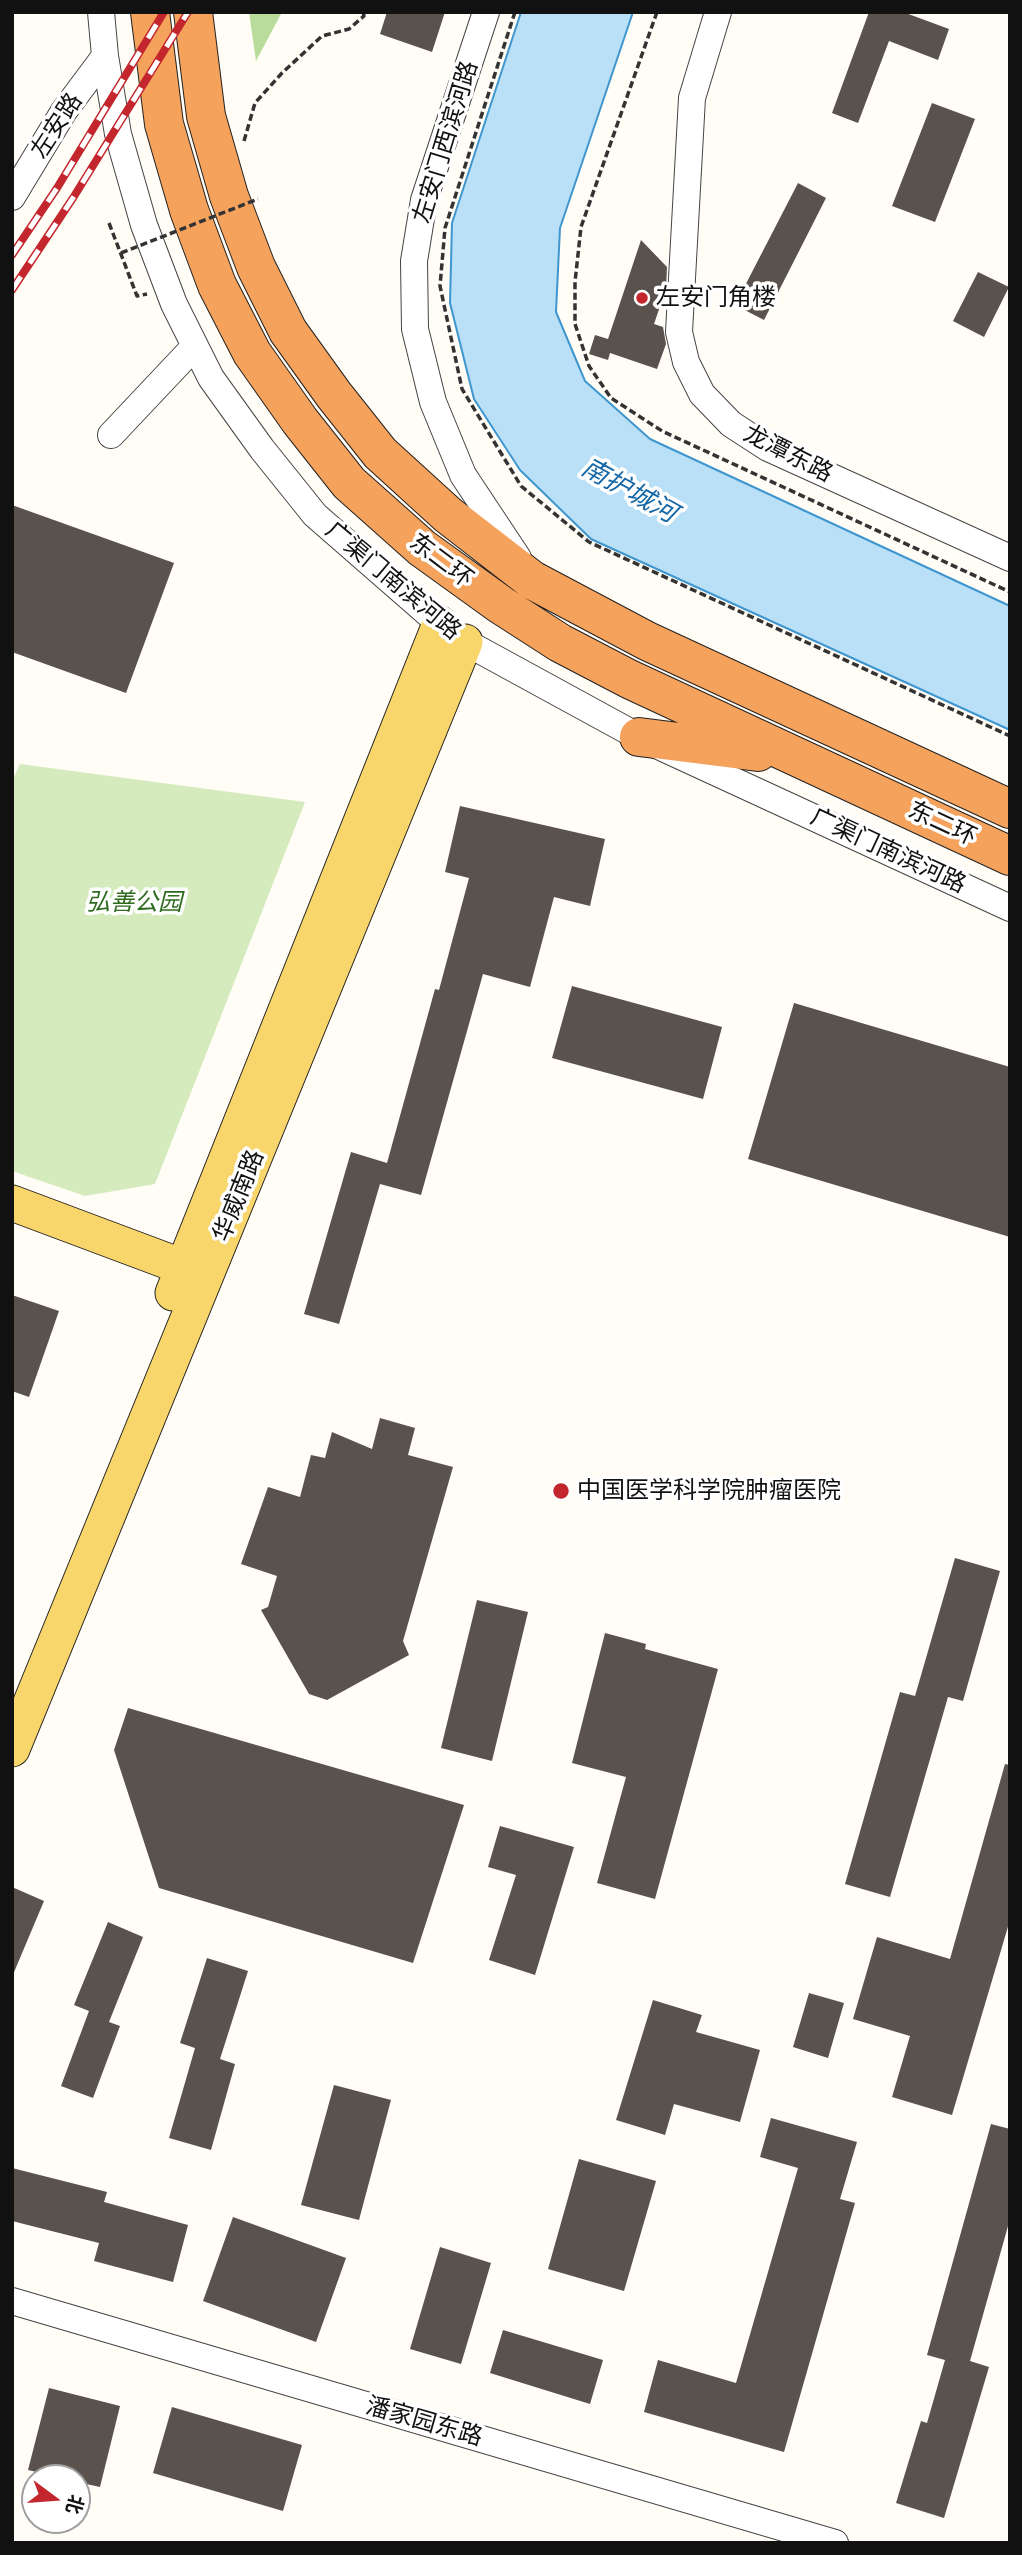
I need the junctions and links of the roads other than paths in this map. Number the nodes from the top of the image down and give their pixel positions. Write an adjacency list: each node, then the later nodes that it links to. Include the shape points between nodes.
1 (101, 12): 6 (street, 广渠门南滨河路)
2 (150, 12): 14 (highway, 东二环, via 164,124 188,210 217,285 252,353 349,483 422,548 559,643)
3 (193, 12): 11 (highway, 东二环, via 206,116 229,196 256,267 288,331 380,453 448,515)
4 (486, 12): 11 (street, 左安门西滨河路, via 424,200 414,261 415,329 433,402 463,475)
5 (718, 12): 10 (street, 龙潭东路, via 692,98 679,332 702,394 731,424 768,448)
6 (105, 56): 7 (street, 左安路, via 64,111); 8 (street, 广渠门南滨河路, via 118,134 144,225)
7 (12, 197)
8 (195, 346): 9 (street); 12 (street, 广渠门南滨河路, via 211,378 315,515)
9 (111, 435)
10 (1010, 558)
11 (532, 580): 15 (highway, 东二环, via 648,641)
12 (453, 633): 13 (street, 广渠门南滨河路); 19 (main road, 华威南路); 21 (main road, 华威南路)
13 (639, 737): 14 (highway); 17 (street, 广渠门南滨河路)
14 (796, 757): 16 (highway, 东二环)
15 (1010, 809)
16 (1010, 856)
17 (1010, 908)
18 (12, 1203): 19 (main road)
19 (183, 1267): 20 (main road, 华威南路)
20 (12, 1691)
21 (12, 1749)
22 (12, 2301): 23 (street, 潘家园东路)
23 (835, 2543)

